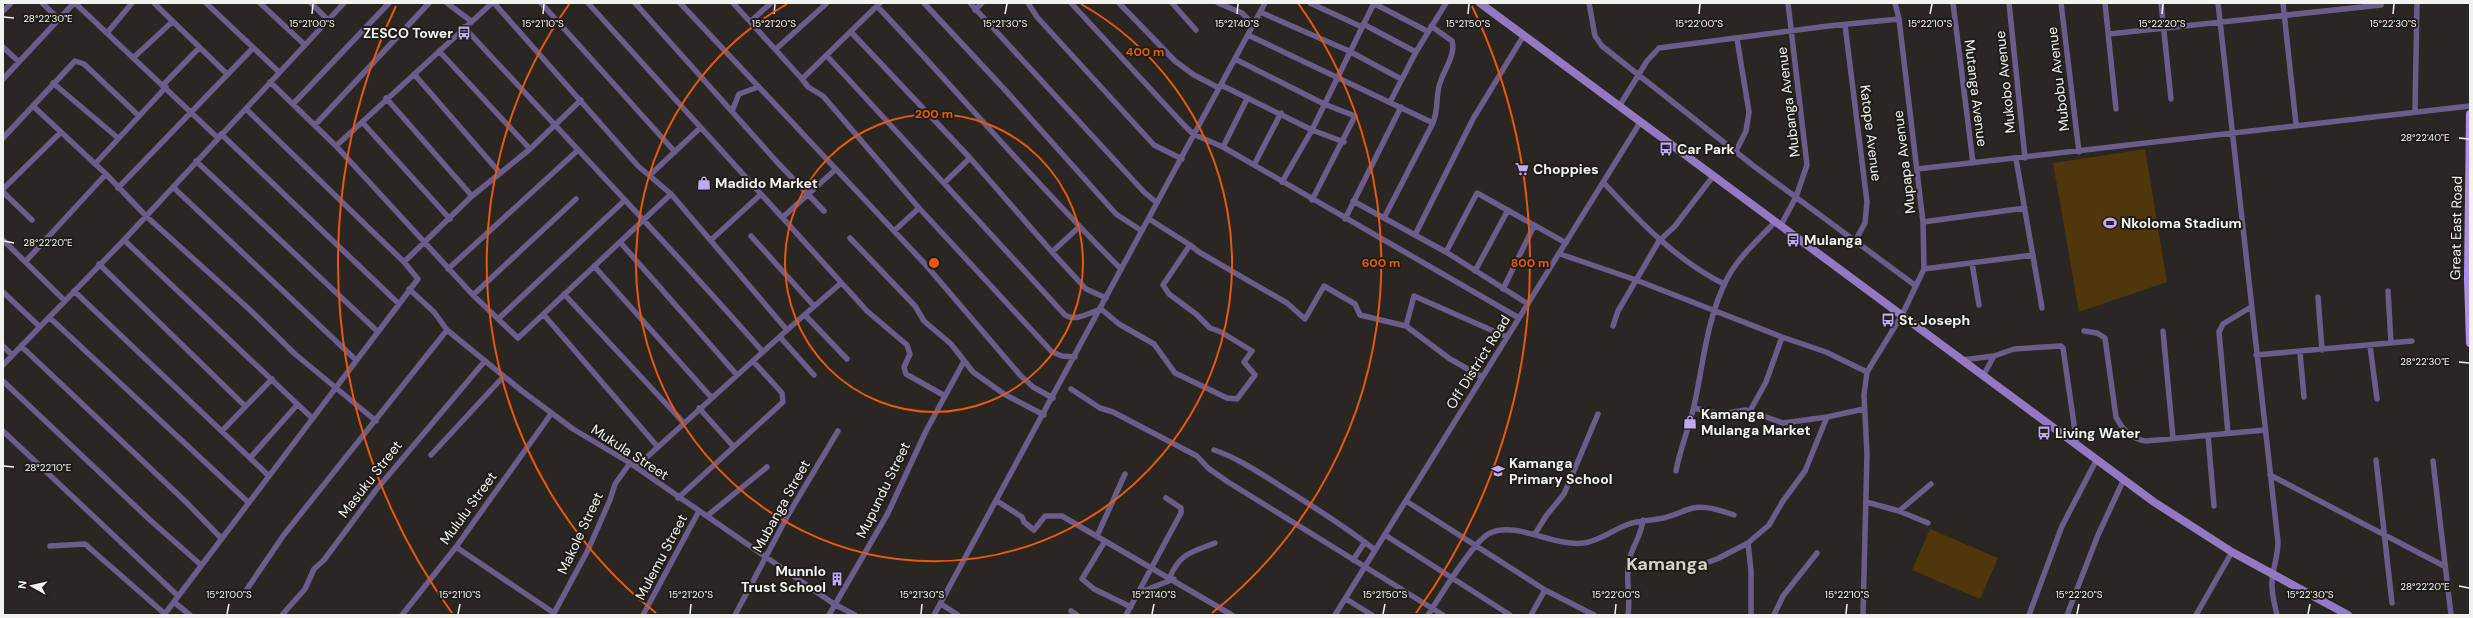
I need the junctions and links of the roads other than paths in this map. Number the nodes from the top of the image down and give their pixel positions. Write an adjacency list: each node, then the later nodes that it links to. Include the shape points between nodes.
1 (11, 3): 48 (street)
2 (42, 3): 51 (street)
3 (74, 3): 51 (street); 67 (street)
4 (132, 3): 67 (street)
5 (154, 3): 56 (street)
6 (206, 3): 75 (street)
7 (260, 3): 72 (street)
8 (310, 3): 53 (street)
9 (344, 3): 53 (street)
10 (389, 3): 102 (street)
11 (429, 3): 120 (street)
12 (448, 3): 54 (street)
13 (493, 3): 54 (street); 100 (street)
14 (541, 3): 136 (street)
15 (588, 3): 122 (street)
16 (635, 3): 110 (street)
17 (680, 3): 95 (street)
18 (733, 3): 55 (street)
19 (772, 3): 55 (street)
20 (827, 3): 76 (street)
21 (924, 3): 186 (street, via 1116,214)
22 (970, 3): 47 (street)
23 (982, 3): 47 (street)
24 (1028, 3): 141 (street, via 1042,23 1154,145)
25 (1071, 3): 126 (street)
26 (1119, 3): 96 (street, via 1179,64 1194,75)
27 (1172, 3): 64 (street)
28 (1218, 3): 58 (street, via 1242,13)
29 (1265, 3): 49 (street)
30 (1310, 3): 59 (street)
31 (1373, 3): 59 (street); 63 (street)
32 (1446, 3): 63 (street)
33 (1480, 3): 70 (street)
34 (1589, 3): 87 (street, via 1595,36 1602,46)
35 (1788, 3): 65 (street, Mubanga Avenue)
36 (1895, 3): 52 (street, Mupapa Avenue)
37 (1953, 3): 143 (street, Mutanga Avenue)
38 (2009, 3): 140 (street, Mukobo Avenue)
39 (2061, 3): 137 (street, Mubobu Avenue)
40 (2105, 3): 68 (street)
41 (2161, 3): 62 (street)
42 (2218, 3): 57 (street)
43 (2283, 3): 50 (street)
44 (2416, 3): 111 (street)
45 (878, 4): 66 (street); 184 (street, via 949,81 1014,158)
46 (2381, 5): 50 (street)
47 (975, 10): 168 (street)
48 (3, 11)
49 (1260, 12): 58 (street); 77 (street)
50 (2284, 15): 57 (street); 119 (street)
51 (59, 19): 83 (street)
52 (1899, 19): 60 (street); 147 (street, Mupapa Avenue)
53 (328, 20): 72 (street)
54 (472, 21): 61 (street)
55 (751, 21): 76 (street)
56 (172, 22): 74 (street); 81 (street)
57 (2220, 22): 62 (street); 124 (street)
58 (1254, 25): 69 (street)
59 (1362, 25): 77 (street); 79 (street)
60 (1845, 25): 65 (street); 194 (street, Katope Avenue, via 1867,202 1865,224)
61 (464, 28): 78 (street); 121 (street)
62 (2164, 28): 68 (street); 99 (street)
63 (1429, 29): 79 (street); 118 (street, via 1452,41 1453,46 1438,86 1438,107)
64 (1196, 30)
65 (1792, 30): 71 (street); 163 (street, Mubanga Avenue, via 1807,155 1805,174)
66 (851, 32): 80 (street); 138 (street)
67 (106, 33): 81 (street)
68 (2109, 34): 109 (street)
69 (1248, 35): 82 (street); 88 (street)
70 (1524, 35): 104 (street); 187 (street, via 1473,119)
71 (1738, 38): 87 (street, via 1659,48); 135 (street, via 1749,112 1746,131)
72 (305, 45): 84 (street)
73 (3, 47): 83 (street)
74 (199, 48): 85 (street); 94 (street)
75 (253, 48): 84 (street); 85 (street)
76 (776, 49): 90 (street)
77 (1349, 50): 88 (street); 91 (street)
78 (439, 51): 86 (street); 133 (street)
79 (1416, 52): 91 (street)
80 (827, 56): 90 (street); 153 (street)
81 (133, 58): 94 (street)
82 (1235, 59): 96 (street); 103 (street)
83 (19, 62): 89 (street)
84 (278, 72): 92 (street)
85 (227, 74): 112 (street)
86 (414, 74): 97 (street); 148 (street)
87 (1638, 76): 104 (street); 135 (street)
88 (1337, 78): 101 (street); 103 (street)
89 (3, 79)
90 (802, 79): 169 (street, via 808,87 823,96)
91 (1401, 79): 101 (street)
92 (270, 82): 102 (street); 108 (street)
93 (53, 83): 105 (street); 115 (street, via 75,61 79,61); 129 (street)
94 (164, 86): 112 (street); 115 (street)
95 (758, 87): 110 (street, via 739,94); 146 (street)
96 (1220, 87): 98 (street); 126 (street)
97 (386, 98): 117 (street); 162 (street)
98 (1247, 99): 113 (street); 132 (street)
99 (2171, 99)
100 (581, 100): 121 (street); 151 (street, via 638,166)
101 (1390, 102): 107 (street)
102 (293, 104): 120 (street)
103 (1324, 104): 123 (street); 130 (street, via 1355,116)
104 (1620, 105): 116 (street)
105 (33, 106): 125 (street); 128 (street)
106 (2470, 106): 111 (street)
107 (1401, 107): 118 (street); 167 (street)
108 (246, 108): 127 (street); 204 (street)
109 (2116, 109)
110 (732, 111): 161 (street)
111 (2415, 111): 119 (street)
112 (192, 113): 127 (street); 156 (street)
113 (1281, 113): 123 (street); 145 (street)
114 (2470, 114): 253 (main road, Great East Road)
115 (139, 116): 129 (street)
116 (1641, 121): 150 (street); 154 (street, Off District Road)
117 (362, 122): 131 (street); 176 (street)
118 (1433, 123): 175 (street)
119 (2296, 124): 124 (street)
120 (315, 125): 131 (street)
121 (554, 126): 133 (street); 134 (street)
122 (700, 128): 136 (street); 160 (street)
123 (1312, 130): 130 (street); 152 (street)
124 (2231, 132): 137 (street); 230 (street)
125 (60, 133): 144 (street); 157 (street)
126 (1194, 134): 132 (street); 141 (street)
127 (220, 136): 142 (street); 226 (street)
128 (3, 138)
129 (118, 138): 144 (street)
130 (1344, 142): 166 (street)
131 (336, 146): 196 (street)
132 (1223, 147): 145 (street)
133 (530, 149): 148 (street)
134 (577, 150): 165 (street); 209 (street)
135 (1736, 151): 163 (street)
136 (675, 152): 151 (street)
137 (2079, 152): 140 (street)
138 (970, 158): 153 (street); 199 (street)
139 (2016, 158): 140 (street); 143 (street); 170 (street)
140 (2025, 158)
141 (1182, 159): 168 (street)
142 (196, 161): 155 (street); 245 (street)
143 (1973, 163): 147 (street)
144 (95, 164): 149 (street)
145 (1254, 165): 152 (street)
146 (836, 169): 161 (street); 185 (street)
147 (1917, 169): 181 (street, Mupapa Avenue)
148 (500, 173): 162 (street)
149 (106, 174): 156 (street); 203 (street)
150 (1714, 175): 182 (street); 193 (street)
151 (650, 176): 159 (street)
152 (1282, 182): 166 (street)
153 (944, 183): 232 (street, via 1065,315 1073,319)
154 (1604, 183): 193 (street); 197 (street, Off District Road)
155 (173, 187): 173 (street); 265 (street)
156 (118, 188): 173 (street)
157 (3, 189)
158 (3, 192): 179 (street)
159 (671, 194): 180 (street); 192 (street)
160 (760, 195): 174 (street); 192 (street)
161 (807, 195): 172 (street); 174 (street)
162 (472, 196): 176 (street)
163 (1796, 197): 182 (street, Mubanga Avenue); 194 (street)
164 (576, 199): 222 (street)
165 (625, 200): 180 (street); 239 (street)
166 (1312, 200): 178 (street)
167 (1353, 201): 175 (street); 178 (street)
168 (1157, 203): 177 (street)
169 (919, 208): 185 (street); 263 (street, via 1052,352)
170 (2025, 208): 181 (street); 202 (street)
171 (1508, 210): 183 (street); 200 (street, via 1477,193); 211 (street)
172 (824, 211)
173 (146, 216): 191 (street); 279 (street)
174 (783, 217): 213 (street)
175 (1384, 218): 187 (street)
176 (450, 219): 196 (street)
177 (1149, 219): 186 (street); 198 (street)
178 (1345, 219): 238 (street)
179 (32, 220)
180 (644, 220): 195 (street); 258 (street)
181 (1923, 222): 208 (street, Mupapa Avenue)
182 (1779, 223): 214 (street, Mubanga Avenue, via 1747,252); 236 (street)
183 (1534, 226): 197 (street); 217 (street)
184 (1079, 227): 199 (street); 210 (street)
185 (894, 231): 284 (street, via 1020,375 1033,387)
186 (1142, 231): 210 (street)
187 (1415, 235): 200 (street)
188 (751, 236): 229 (street)
189 (850, 238): 269 (street, via 915,306 924,321 950,344)
190 (3, 240): 203 (street)
191 (124, 240): 206 (street); 277 (street)
192 (711, 240): 244 (street)
193 (1660, 241): 212 (street); 214 (street, via 1686,262)
194 (1855, 241): 215 (street)
195 (620, 242): 207 (street); 272 (street)
196 (424, 243): 204 (street); 209 (street)
197 (1566, 243): 201 (street, Off District Road)
198 (1190, 244): 232 (street, via 1163,285 1169,294 1210,328 1252,351 1244,362 1255,375 1237,398 1227,398 1175,373 1154,344 1119,324); 240 (street, via 1199,252 1287,303 1305,320 1324,286 1355,304 1360,315)
199 (1052, 252): 224 (street, via 1086,289)
200 (1446, 252): 211 (street)
201 (1560, 254): 212 (street); 227 (street, Off District Road)
202 (2033, 256): 205 (street); 231 (street)
203 (26, 261): 225 (street)
204 (404, 262): 216 (street, via 418,277)
205 (1972, 263): 208 (street); 228 (street)
206 (99, 264): 218 (street); 287 (street)
207 (594, 266): 221 (street); 283 (street)
208 (1924, 268): 215 (street, Mupapa Avenue)
209 (448, 269): 222 (street)
210 (1121, 269): 224 (street)
211 (1475, 271): 217 (street)
212 (1636, 280): 233 (street); 241 (street)
213 (841, 283): 229 (street); 281 (street, via 874,319 907,345 910,354 904,367 906,374)
214 (1724, 284): 233 (street, Mubanga Avenue)
215 (1916, 286): 236 (street, Mupapa Avenue)
216 (409, 289): 226 (street); 243 (street, Mukula Street, via 434,312)
217 (1503, 289): 227 (street)
218 (74, 291): 225 (street); 302 (street)
219 (2388, 291): 252 (street)
220 (3, 292): 242 (street)
221 (564, 294): 234 (street); 298 (street)
222 (472, 295): 239 (street)
223 (2318, 297): 257 (street)
224 (1106, 298): 232 (street)
225 (64, 300): 237 (street)
226 (398, 303): 245 (street)
227 (1528, 304): 238 (street, Off District Road)
228 (1979, 305)
229 (814, 306): 235 (street)
230 (2251, 307): 261 (street); 303 (street, via 2223,324 2219,332)
231 (2042, 308)
232 (1101, 309): 263 (street)
233 (1716, 311): 250 (street); 289 (street, Mubanga Avenue, via 1704,349)
234 (544, 314): 239 (street, via 518,338); 307 (street)
235 (805, 315): 244 (street); 264 (street)
236 (1902, 315): 266 (street); 271 (street, Mupapa Avenue)
237 (50, 318): 242 (street); 329 (street)
238 (1519, 318): 249 (street, Off District Road)
239 (498, 319)
240 (1406, 326): 249 (street, via 1414,296); 276 (street, via 1450,359)
241 (1613, 326)
242 (40, 327): 255 (street)
243 (446, 330): 268 (street, Mukula Street); 297 (street)
244 (786, 330): 248 (street)
245 (377, 331): 265 (street)
246 (2084, 331): 305 (street, via 2101,334 2106,341 2116,417 2120,424 2128,433 2140,440)
247 (2163, 331): 305 (street)
248 (780, 337): 258 (street); 273 (street)
249 (1507, 337): 276 (street, Off District Road)
250 (1782, 337): 271 (street, via 1826,352); 291 (street, via 1766,382)
251 (2412, 341): 252 (street)
252 (2391, 343): 256 (street)
253 (2470, 343)
254 (3, 346): 260 (street)
255 (21, 346): 260 (street); 341 (street, via 135,452)
256 (2370, 346): 257 (street); 285 (street)
257 (2322, 350): 259 (street)
258 (763, 352): 267 (street)
259 (2300, 353): 261 (street); 282 (street)
260 (12, 355): 270 (street)
261 (2256, 355): 300 (street)
262 (1994, 356): 266 (street); 274 (street); 306 (street, via 2027,347 2056,345 2063,348)
263 (1075, 357): 284 (street)
264 (847, 359)
265 (356, 360): 279 (street)
266 (1962, 360): 274 (street)
267 (753, 361): 272 (street); 308 (street, via 782,393 784,399)
268 (484, 362): 275 (street, Mukula Street); 378 (street, Masuku Street, via 376,490 324,560 314,568 310,583)
269 (963, 363): 281 (street, Mupundu Street); 294 (street, via 1004,394)
270 (3, 365)
271 (1867, 372): 290 (street)
272 (737, 374): 283 (street)
273 (814, 376)
274 (1983, 376): 306 (street)
275 (503, 377): 292 (street, Mukula Street); 310 (street)
276 (1482, 377): 327 (street, Off District Road)
277 (272, 379): 286 (street); 287 (street)
278 (3, 381): 354 (street, via 144,515)
279 (334, 387): 296 (street); 297 (street)
280 (1071, 389): 353 (street, via 1100,408 1114,412 1197,456 1208,468 1228,482)
281 (945, 396): 369 (street, Mupundu Street, via 888,513)
282 (2304, 396)
283 (711, 397): 288 (street)
284 (1053, 398): 294 (street)
285 (2377, 400)
286 (297, 405): 296 (street); 311 (street)
287 (245, 406): 302 (street)
288 (699, 408): 298 (street); 308 (street)
289 (1694, 408): 291 (street, via 1720,414); 318 (street, Mubanga Avenue, via 1683,438)
290 (1864, 409): 295 (street); 328 (street, via 1867,436)
291 (1750, 411): 295 (street, via 1783,423)
292 (551, 414): 315 (street, Mukula Street); 347 (street, Mululu Street)
293 (1598, 414): 337 (street, via 1564,494)
294 (1044, 415): 326 (street)
295 (1827, 417): 345 (street, via 1815,450 1800,479 1769,525)
296 (312, 418): 321 (street)
297 (376, 421): 364 (street, via 283,536)
298 (683, 422): 307 (street)
299 (838, 430): 352 (street, Mubanga Street)
300 (2265, 430): 303 (street); 320 (street)
301 (3, 431): 365 (street)
302 (222, 431): 311 (street)
303 (2228, 434): 304 (street)
304 (2208, 436): 305 (street); 330 (street)
305 (2173, 438)
306 (2077, 445): 312 (street)
307 (657, 446): 316 (street)
308 (734, 446): 324 (street)
309 (1214, 450): 343 (street, via 1233,457)
310 (431, 455)
311 (250, 458): 321 (street)
312 (2097, 459): 322 (street); 399 (street, via 2062,526)
313 (2376, 460): 339 (street)
314 (2434, 460): 355 (street)
315 (630, 463): 316 (street, Mukula Street); 376 (street, Makole Street, via 615,484 588,550)
316 (636, 467): 324 (street, Mukula Street)
317 (766, 467): 334 (street)
318 (1676, 471)
319 (1125, 474): 340 (street)
320 (2270, 475): 339 (street); 359 (street, via 2278,542 2278,557)
321 (269, 476): 329 (street)
322 (2124, 479): 350 (street, via 2183,522); 400 (street)
323 (1931, 484): 332 (street)
324 (678, 498): 331 (street, Mukula Street)
325 (1166, 498): 357 (street, via 1182,511)
326 (997, 501): 340 (street, via 1022,517 1034,530 1045,516 1059,515); 370 (street)
327 (1406, 501): 338 (street, Off District Road); 348 (street)
328 (1866, 502): 332 (street); 398 (street)
329 (249, 503): 341 (street)
330 (2214, 506)
331 (699, 511): 334 (street, Mukula Street); 379 (street, Mulemu Street)
332 (1899, 512): 336 (street)
333 (1734, 514): 335 (street, via 1699,507 1659,519)
334 (707, 516): 352 (street, Mukula Street)
335 (1644, 520): 337 (street, via 1627,524 1589,542 1562,543); 395 (street, via 1639,540 1629,560)
336 (1928, 523)
337 (1535, 534): 348 (street, via 1497,531 1483,537)
338 (1385, 535): 349 (street, Off District Road); 361 (street)
339 (2384, 535): 355 (street); 368 (street)
340 (1097, 536): 342 (street)
341 (221, 538): 354 (street)
342 (1106, 541): 357 (street); 371 (street, via 1083,573 1083,581)
343 (1365, 542): 349 (street); 353 (street)
344 (1215, 543): 360 (street, via 1178,560)
345 (1748, 543): 358 (street); 396 (street)
346 (50, 546): 374 (street, via 85,544)
347 (456, 547): 375 (street, Mululu Street); 376 (street)
348 (1475, 547): 361 (street); 362 (street)
349 (1375, 550): 356 (street, Off District Road)
350 (2232, 552): 359 (street); 401 (street)
351 (1817, 553): 397 (street, via 1783,596)
352 (766, 556): 369 (street, Mukula Street); 380 (street, Mubanga Street)
353 (1353, 560): 356 (street)
354 (201, 565): 365 (street)
355 (2444, 566): 404 (street)
356 (1365, 567): 366 (street, Off District Road); 372 (street)
357 (1150, 568): 360 (street); 363 (street)
358 (1692, 568)
359 (2273, 574): 402 (street, via 2273,596); 403 (street)
360 (1172, 578): 363 (street); 387 (street)
361 (1452, 579): 372 (street); 392 (street)
362 (1545, 590): 393 (street); 394 (street)
363 (1138, 593): 371 (street)
364 (243, 595)
365 (178, 596): 367 (street)
366 (1346, 598): 388 (street, Off District Road); 389 (street)
367 (174, 602): 374 (street); 377 (street)
368 (2392, 603)
369 (834, 604): 381 (street, Mupundu Street); 382 (street, Mukula Street)
370 (941, 604): 383 (street); 384 (street)
371 (1131, 608): 386 (street)
372 (1433, 608): 390 (street); 391 (street)
373 (1071, 611): 385 (street)
374 (164, 614)
375 (404, 614)
376 (553, 614)
377 (190, 615)
378 (282, 615)
379 (643, 615)
380 (735, 615)
381 (829, 615)
382 (854, 615)
383 (934, 615)
384 (958, 615)
385 (1077, 615)
386 (1126, 615)
387 (1232, 615)
388 (1335, 615)
389 (1372, 615)
390 (1428, 615)
391 (1443, 615)
392 (1510, 615)
393 (1531, 615)
394 (1594, 615)
395 (1628, 615)
396 (1751, 615)
397 (1774, 615)
398 (1863, 615)
399 (2029, 615)
400 (2066, 615)
401 (2196, 615)
402 (2277, 615)
403 (2348, 615)
404 (2451, 615)

